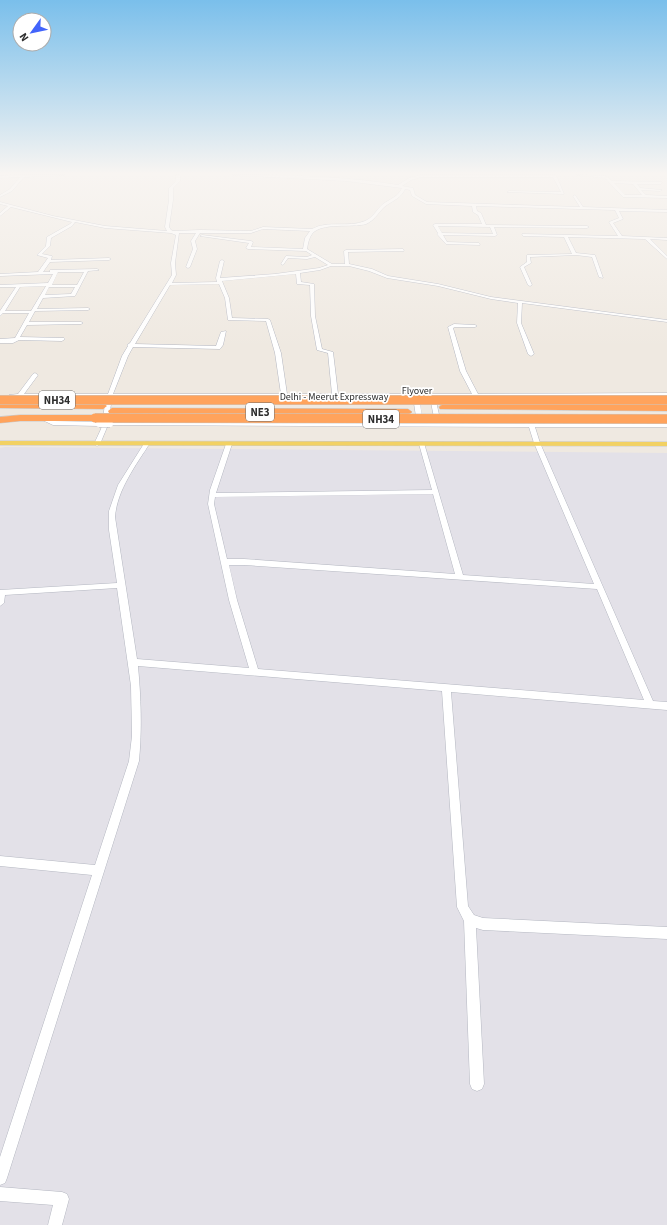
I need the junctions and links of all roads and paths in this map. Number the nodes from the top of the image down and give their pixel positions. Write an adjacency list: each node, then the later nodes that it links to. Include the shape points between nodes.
1 (58, 232): 25 (street, via 49,237 48,246 39,255 51,256)
2 (172, 232): 39 (street, via 178,234 173,264 174,275)
3 (200, 232): 11 (street)
4 (309, 232): 19 (street)
5 (494, 232): 9 (street, via 495,235)
6 (548, 232): 10 (street)
7 (590, 232): 14 (street)
8 (618, 232): 15 (street)
9 (439, 234): 18 (street, via 448,243)
10 (550, 235): 12 (street); 13 (street)
11 (197, 236): 19 (street, via 251,242 248,248); 30 (street, via 193,241 194,249)
12 (523, 236)
13 (565, 236): 14 (street); 21 (street)
14 (592, 236): 15 (street)
15 (620, 236): 16 (street)
16 (648, 238): 17 (street); 23 (street)
17 (667, 239)
18 (479, 244)
19 (305, 250): 22 (street)
20 (403, 250): 29 (street, via 346,251)
21 (574, 255): 37 (street, via 594,256); 41 (street, via 528,256 529,263 522,267)
22 (316, 256): 27 (street, via 287,257); 28 (street)
23 (667, 258)
24 (109, 259): 25 (street)
25 (48, 261): 33 (street)
26 (222, 261): 38 (street)
27 (283, 264)
28 (332, 265): 29 (street); 35 (street)
29 (347, 265): 46 (street, via 365,268 392,278)
30 (188, 267)
31 (87, 270): 32 (street); 34 (street); 44 (street)
32 (97, 270)
33 (41, 272): 34 (street); 36 (street)
34 (56, 272): 40 (street)
35 (298, 272): 38 (street); 63 (street, via 299,283 312,284 314,321 320,350 330,352)
36 (0, 275)
37 (601, 277)
38 (218, 281): 39 (street); 62 (street, via 227,298 230,320 268,320 276,346)
39 (170, 284): 58 (street)
40 (49, 285): 43 (street); 44 (street); 45 (street)
41 (530, 285)
42 (0, 286): 43 (street)
43 (19, 286): 49 (street)
44 (79, 286): 45 (street, via 71,296)
45 (42, 297): 48 (street)
46 (520, 302): 50 (street); 59 (street, via 519,323)
47 (88, 309): 48 (street)
48 (34, 311): 49 (street); 52 (street)
49 (1, 314)
50 (667, 321)
51 (80, 323): 52 (street)
52 (25, 324): 55 (street)
53 (475, 326): 66 (street, via 450,327 463,371)
54 (224, 332): 58 (street, via 218,348)
55 (18, 339): 56 (street); 57 (street)
56 (62, 339)
57 (0, 341)
58 (130, 345): 61 (street)
59 (531, 354)
60 (35, 375): 69 (street)
61 (110, 395): 62 (street); 69 (street); 88 (street, via 104,429)
62 (284, 395): 63 (street)
63 (335, 395): 64 (street)
64 (416, 395): 65 (street); 81 (street)
65 (432, 395): 66 (street); 82 (street)
66 (476, 395): 67 (street)
67 (667, 395)
68 (0, 396): 69 (street)
69 (20, 396)
70 (0, 400): 71 (highway, Flyover / NH34, bridge)
71 (667, 400)
72 (0, 405): 73 (highway, Delhi - Meerut Expressway / NE3)
73 (103, 408): 75 (highway, Delhi - Meerut Expressway / NE3); 76 (highway, Delhi - Meerut Expressway / NE3)
74 (667, 408): 75 (highway, Delhi - Meerut Expressway / NE3)
75 (444, 409): 77 (highway, Delhi - Meerut Expressway / NE3)
76 (0, 411)
77 (667, 412)
78 (0, 419): 80 (highway, NH34)
79 (667, 419): 80 (highway, NH34, bridge)
80 (97, 421): 81 (street, bridge, via 110,424)
81 (420, 425): 82 (street)
82 (438, 425): 83 (street)
83 (532, 425): 84 (street); 87 (street)
84 (667, 425)
85 (0, 443): 88 (main road)
86 (147, 443): 88 (main road); 89 (main road); 96 (street, via 128,474 112,511)
87 (537, 443): 90 (main road); 91 (main road); 97 (street)
88 (97, 444)
89 (229, 444): 90 (main road); 93 (street)
90 (422, 444): 92 (street)
91 (667, 444)
92 (436, 492): 93 (street); 95 (street)
93 (212, 495): 94 (street, via 213,511)
94 (225, 562): 95 (street); 101 (street, via 233,600)
95 (460, 577): 97 (street)
96 (120, 585): 98 (street); 100 (street)
97 (600, 587): 103 (street)
98 (1, 593): 99 (street)
99 (0, 603)
100 (133, 662): 101 (street); 106 (street, via 138,738 134,761)
101 (254, 671): 102 (street)
102 (446, 687): 103 (street); 107 (street, via 463,907)
103 (650, 704): 104 (street)
104 (667, 706)
105 (0, 861): 106 (street)
106 (98, 870): 110 (street)
107 (470, 920): 108 (street, via 483,924); 109 (street)
108 (667, 933)
109 (477, 1084)
110 (0, 1178)
111 (0, 1194): 112 (street, via 62,1198)
112 (55, 1225)

